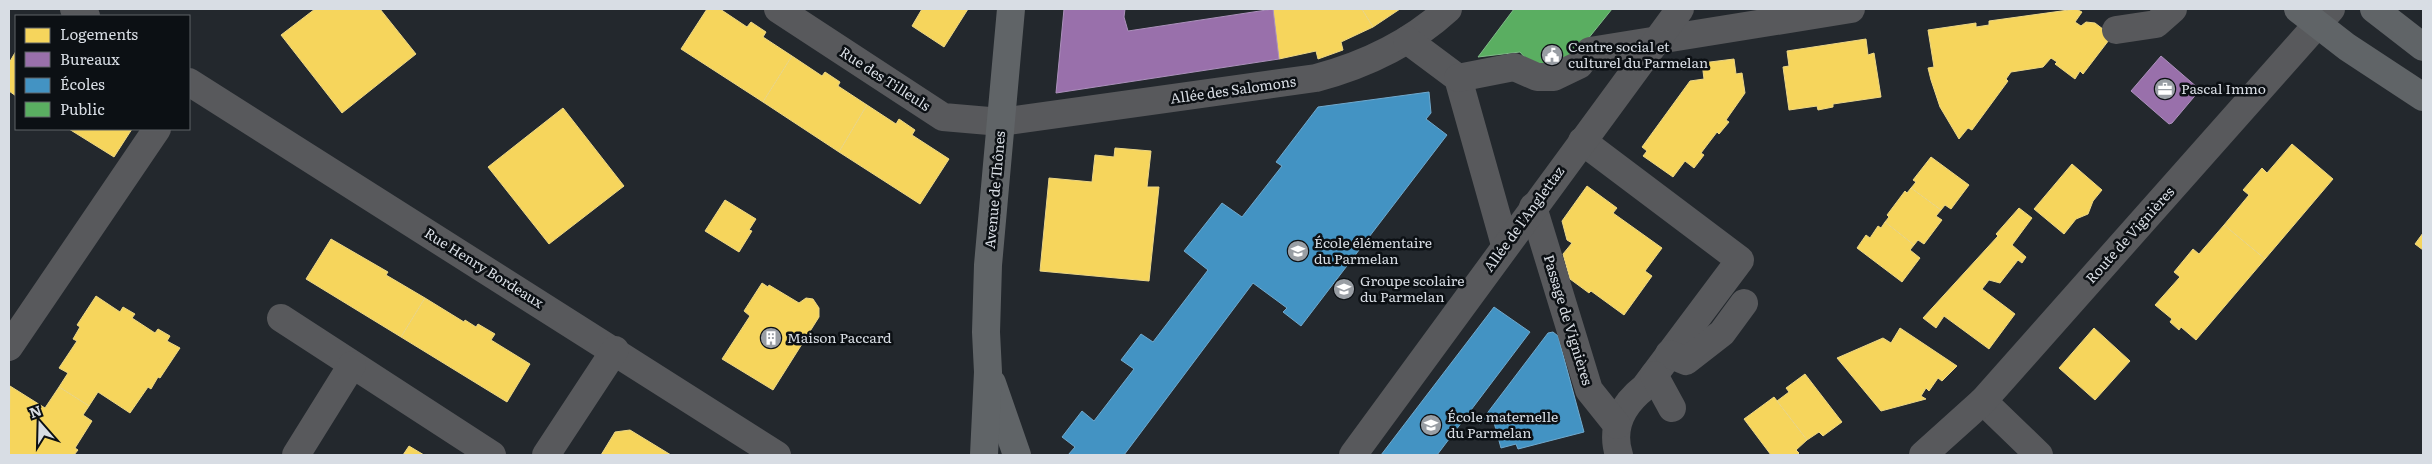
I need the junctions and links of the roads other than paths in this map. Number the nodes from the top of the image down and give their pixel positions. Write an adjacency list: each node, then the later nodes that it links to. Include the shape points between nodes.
1 (778, 9): 17 (street, Rue des Tilleuls, via 943,117)
2 (1011, 9): 17 (main road, Avenue de Thônes)
3 (1448, 9): 11 (street, Allée des Salomons)
4 (1680, 9): 12 (street, Allée de l'Anglettaz)
5 (1851, 9): 8 (street)
6 (2173, 9): 10 (street, via 2156,24)
7 (2374, 9): 13 (main road)
8 (1818, 11): 12 (street)
9 (2315, 14): 16 (main road, via 2347,47); 29 (street, Route de Vignières)
10 (2116, 30)
11 (1407, 40): 14 (street); 17 (street, Allée des Salomons, via 1359,65 1316,78)
12 (1655, 41): 14 (street, via 1590,51 1578,65 1554,77 1537,78 1514,68); 19 (street, Allée de l'Anglettaz)
13 (2423, 46)
14 (1458, 78): 21 (street)
15 (190, 83): 25 (street, Rue Henry Bordeaux)
16 (2423, 97)
17 (1001, 122): 28 (main road, Avenue de Thônes, via 988,265)
18 (156, 130): 24 (street)
19 (1582, 141): 20 (street, Allée de l'Anglettaz); 26 (street, via 1740,260)
20 (1533, 207): 21 (street, Allée de l'Anglettaz); 31 (street, Passage de Vignières, via 1589,390)
21 (1505, 245): 38 (street, Allée de l'Anglettaz)
22 (1744, 303): 26 (street, via 1722,333 1686,361)
23 (281, 318): 27 (street)
24 (9, 347)
25 (614, 350): 34 (street); 35 (street, Rue Henry Bordeaux)
26 (1662, 364): 30 (street); 31 (street, via 1645,387 1627,403)
27 (352, 365): 32 (street); 33 (street)
28 (988, 372): 36 (main road); 37 (main road)
29 (1983, 401): 40 (street, Route de Vignières); 41 (street)
30 (1672, 408)
31 (1617, 426): 39 (street)
32 (296, 455)
33 (492, 455)
34 (546, 455)
35 (778, 455)
36 (984, 455)
37 (1017, 455)
38 (1353, 455)
39 (1619, 455)
40 (1923, 455)
41 (2039, 455)

